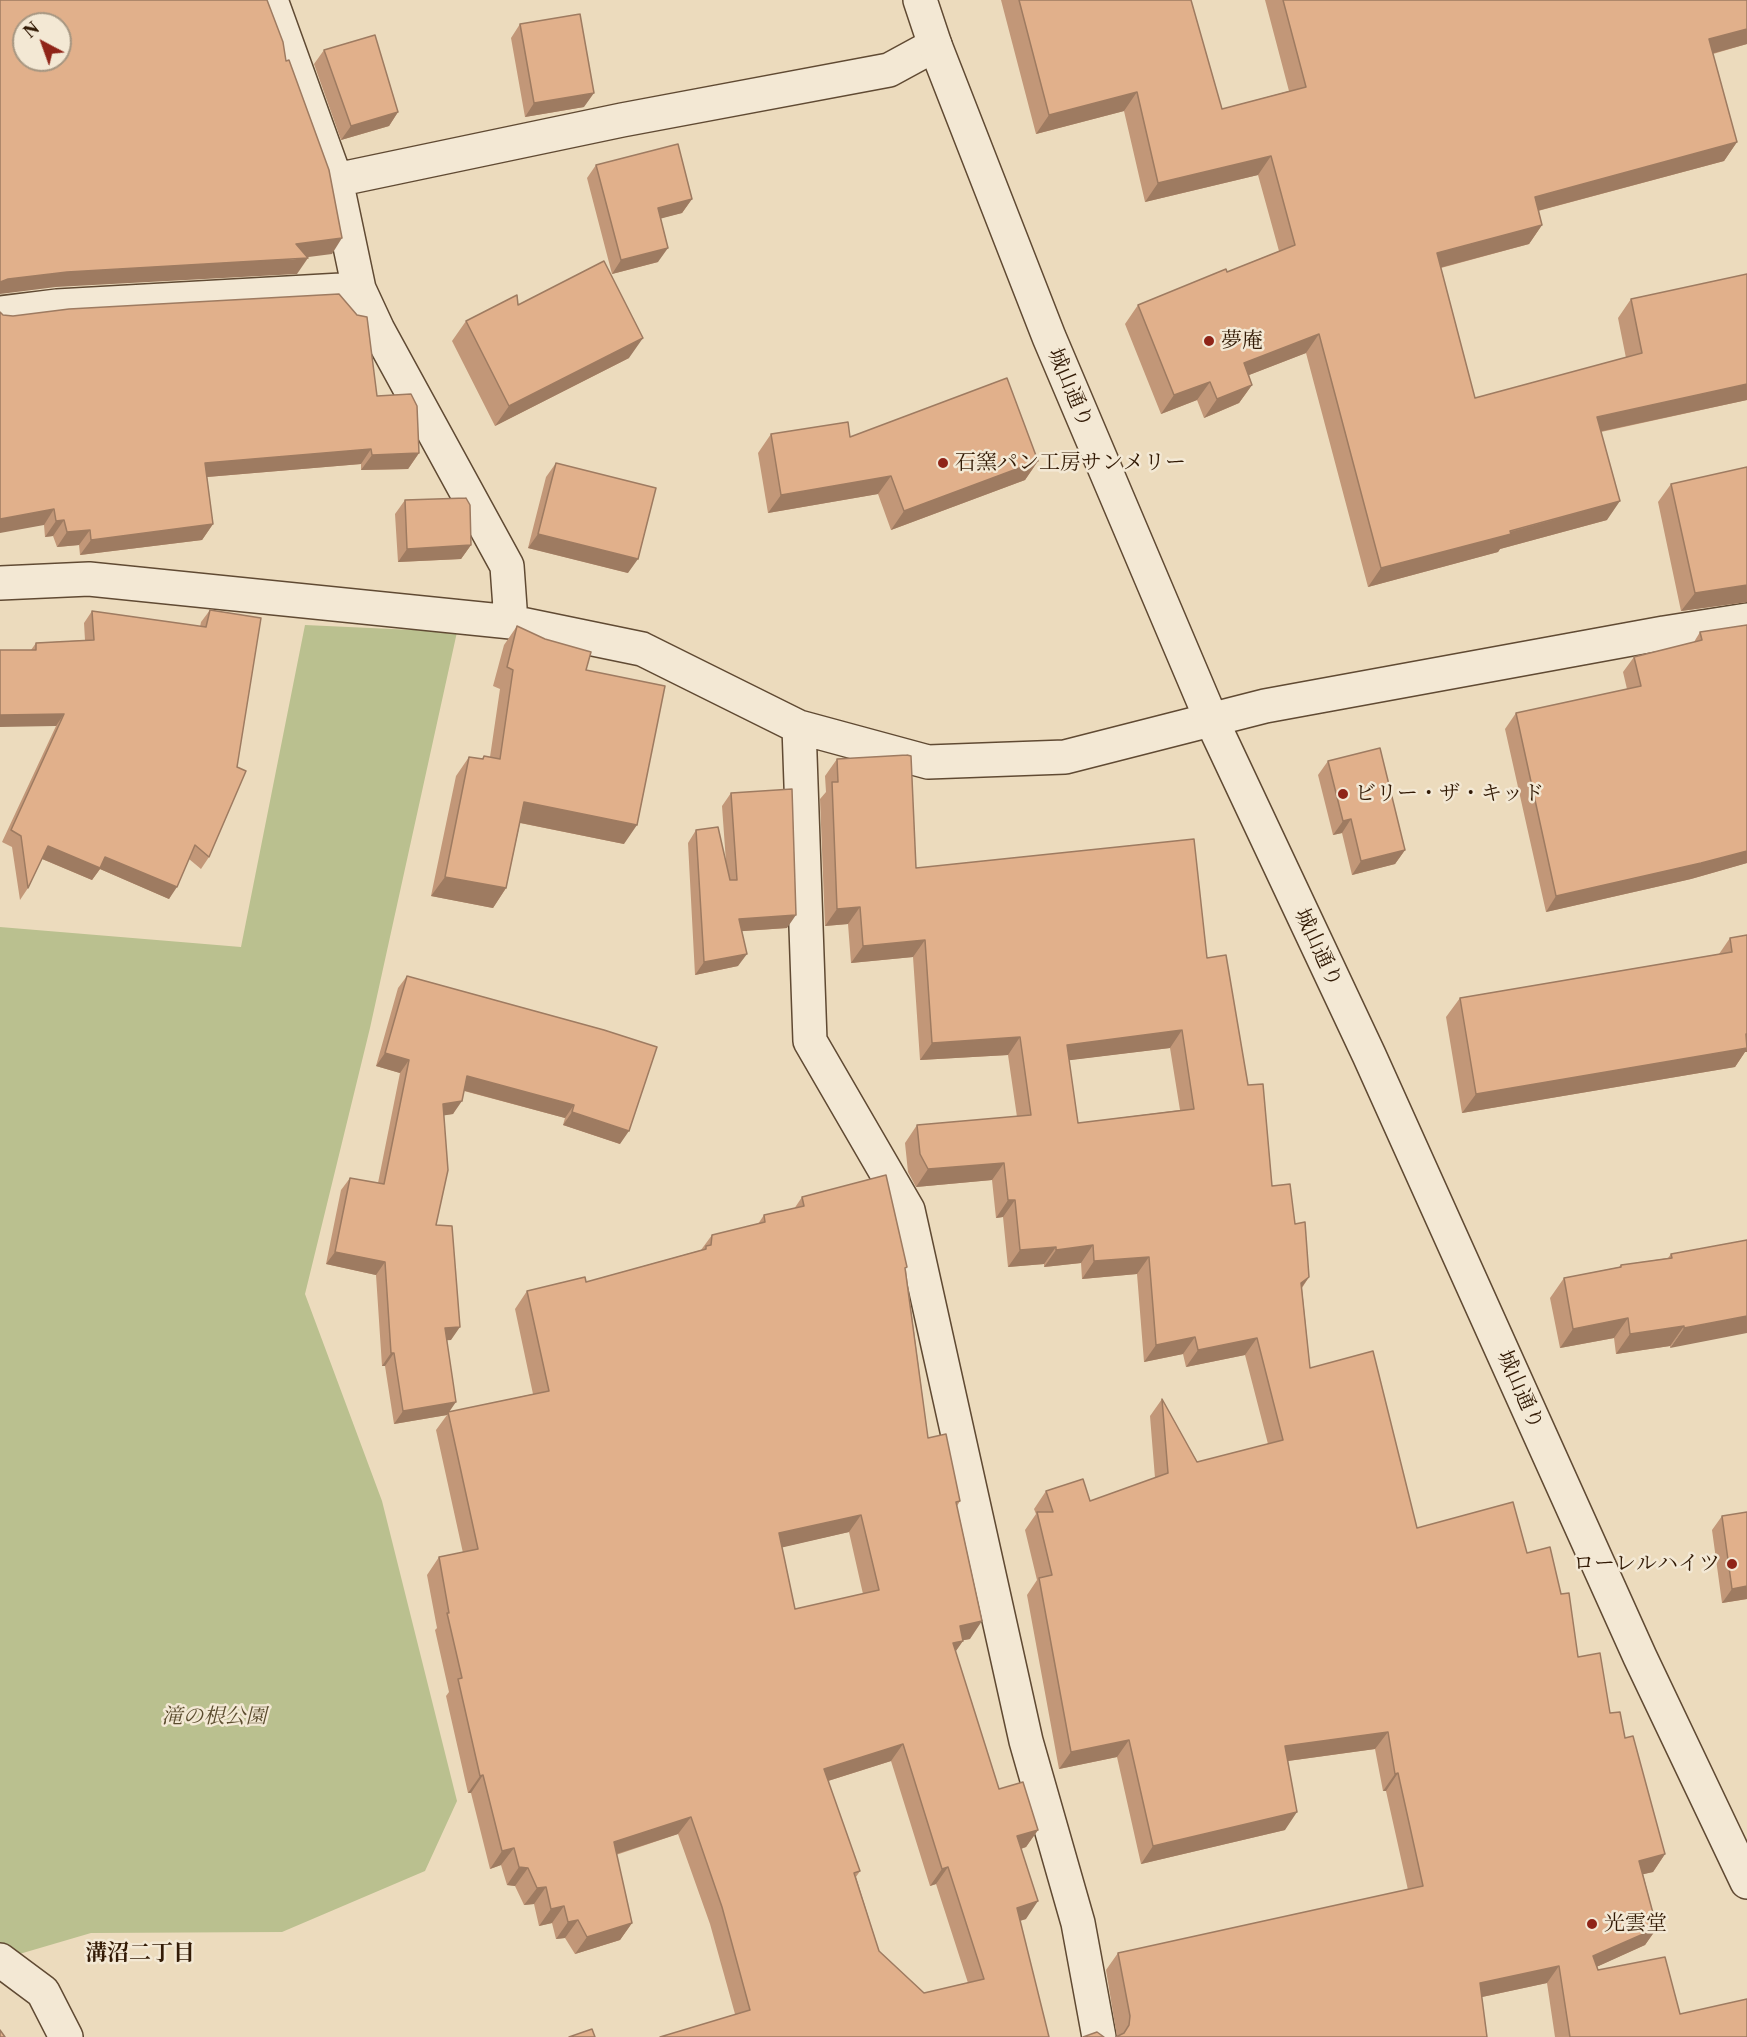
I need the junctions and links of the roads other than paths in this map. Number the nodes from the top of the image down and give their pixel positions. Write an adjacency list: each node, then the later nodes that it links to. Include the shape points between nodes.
1 (271, 0): 4 (street)
2 (920, 0): 3 (street, 城山通り)
3 (935, 45): 4 (street, via 889,70 622,120); 10 (street, 城山通り, via 1049,337)
4 (336, 180): 5 (street)
5 (359, 289): 6 (street, via 57,306); 9 (street, via 507,566)
6 (0, 313)
7 (0, 583): 9 (street, via 89,579)
8 (1747, 620): 10 (street)
9 (511, 622): 11 (street, via 642,649)
10 (1211, 719): 11 (street, via 1065,757 928,762); 12 (street, 城山通り)
11 (799, 727): 15 (street, via 810,1041 908,1210 1026,1741 1078,1923)
12 (1747, 1882)
13 (3, 1965): 14 (street, via 43,1992)
14 (66, 2037)
15 (1099, 2037)

